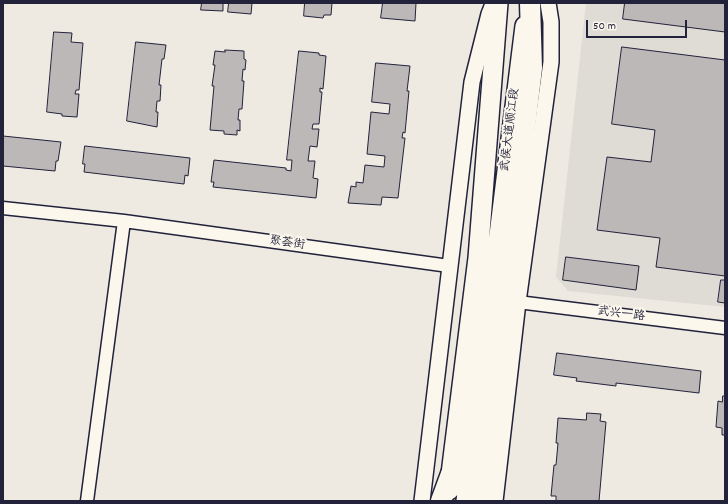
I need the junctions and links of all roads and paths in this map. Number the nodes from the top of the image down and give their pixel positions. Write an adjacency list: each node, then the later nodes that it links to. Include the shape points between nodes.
1 (494, 3): 8 (street, via 472,82)
2 (498, 3): 7 (main road, 武侯大道顺江段)
3 (529, 3): 7 (highway, via 532,68)
4 (548, 3): 9 (street, via 551,22 551,62)
5 (3, 208): 6 (street, 聚荟街)
6 (124, 221): 8 (street, 聚荟街); 12 (street)
7 (494, 259): 11 (main road); 16 (main road); 17 (highway)
8 (450, 266): 13 (street)
9 (518, 302): 10 (street, 武兴一路); 18 (street)
10 (725, 328)
11 (451, 474): 14 (highway); 15 (main road)
12 (87, 501)
13 (422, 501)
14 (441, 501)
15 (448, 501)
16 (466, 501)
17 (482, 501)
18 (495, 501)

